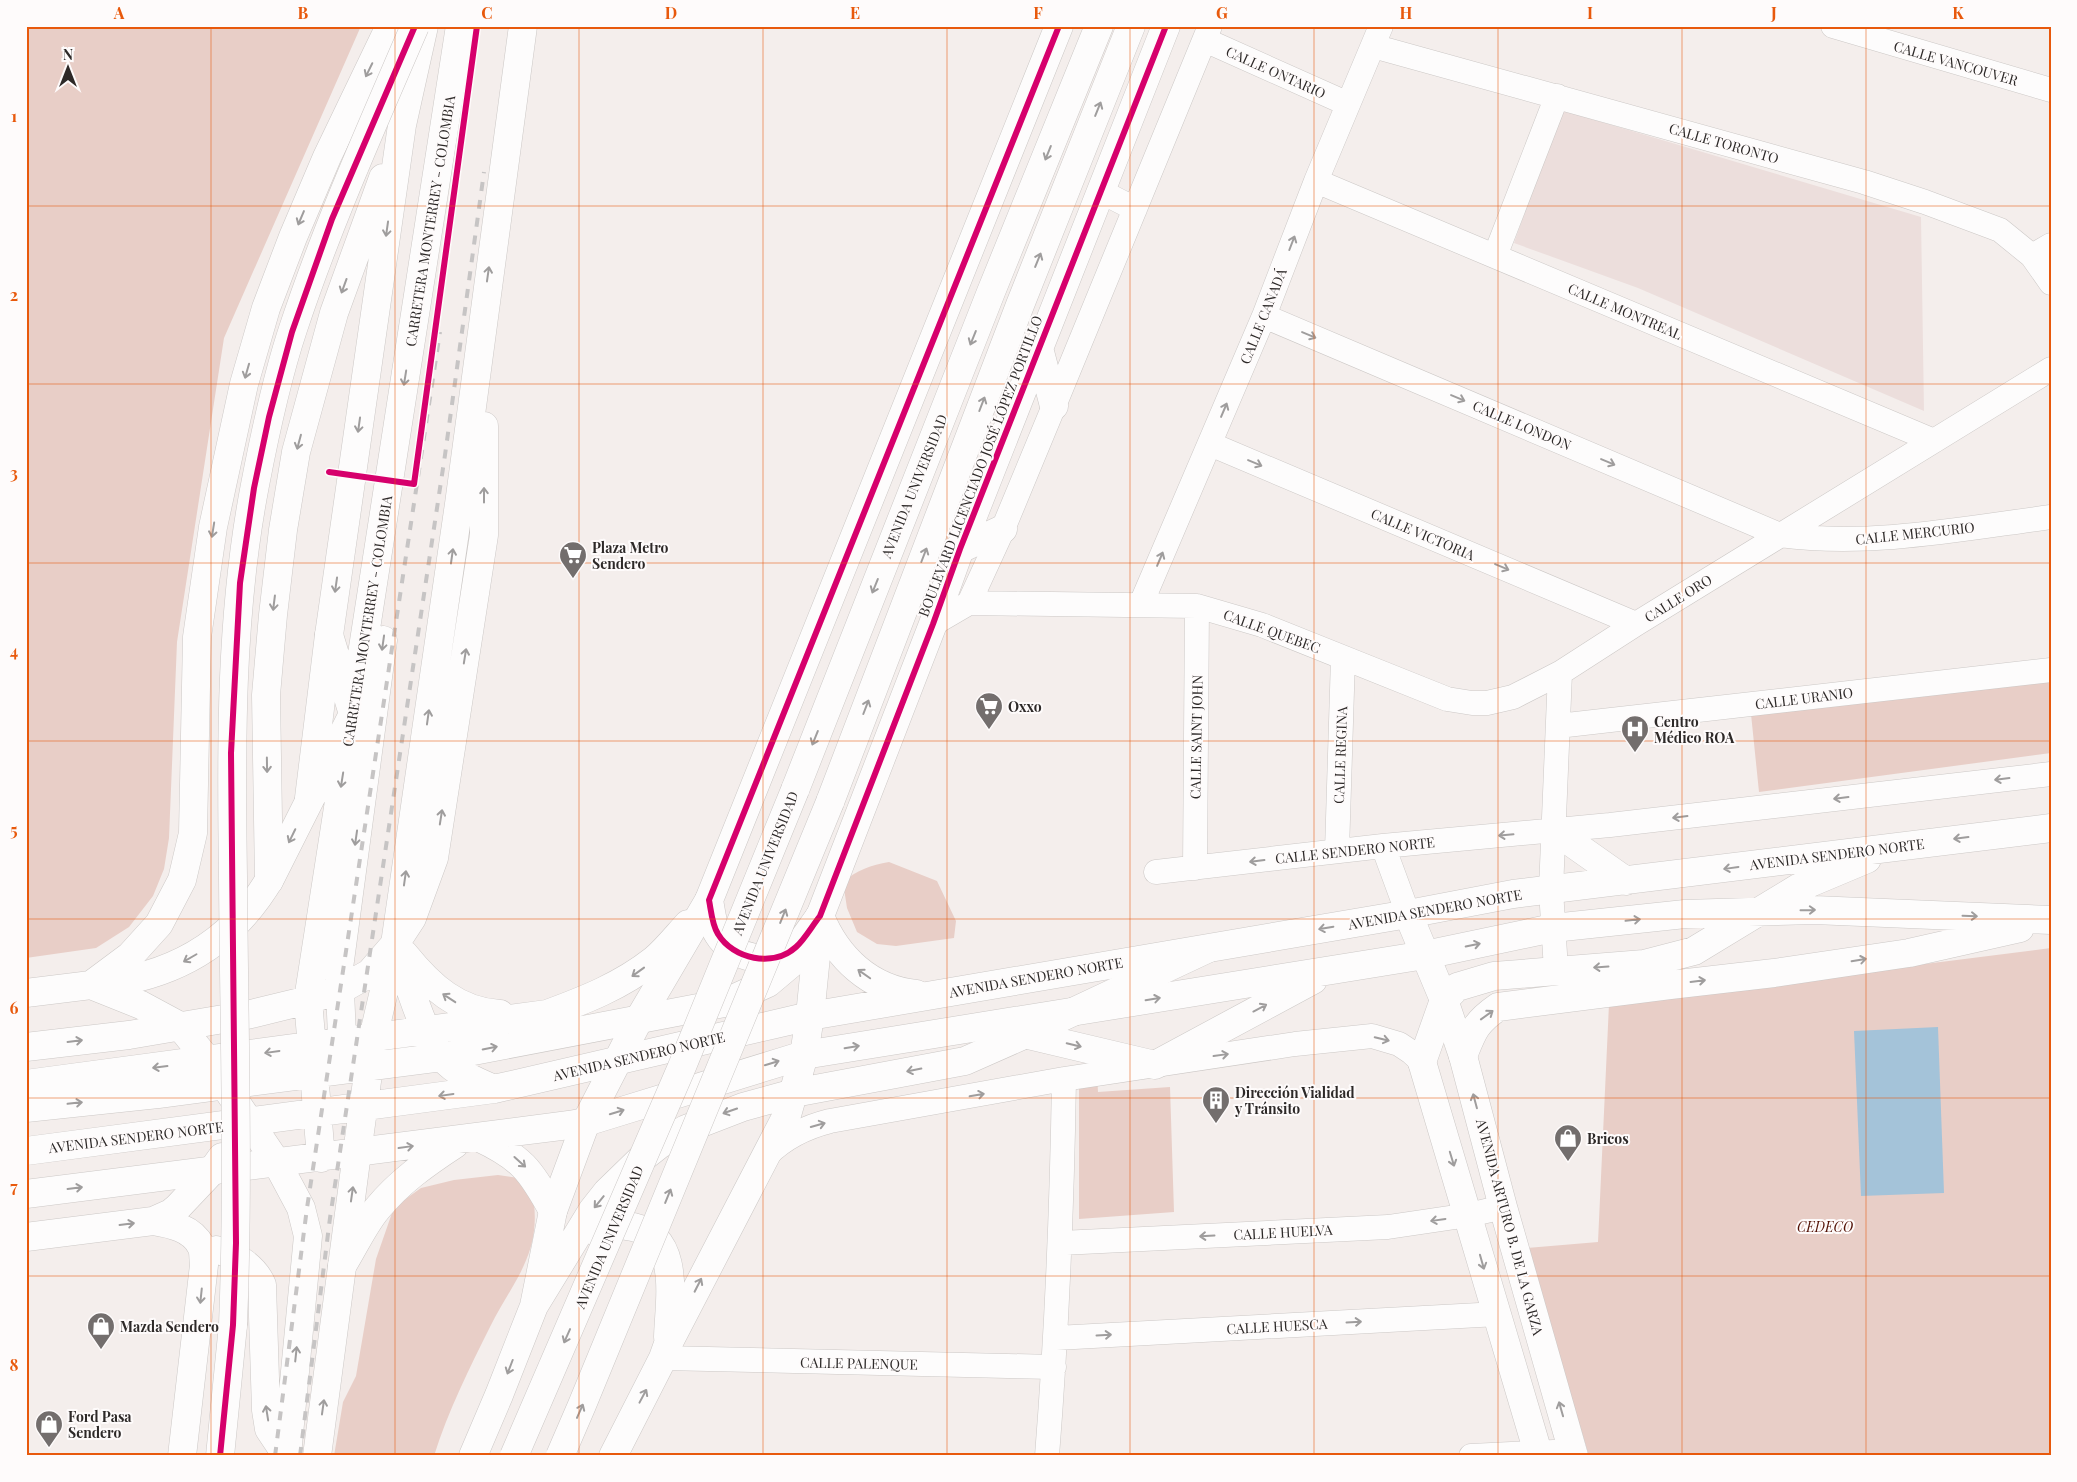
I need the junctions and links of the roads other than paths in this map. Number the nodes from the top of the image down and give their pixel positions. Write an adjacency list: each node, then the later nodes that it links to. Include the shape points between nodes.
1 (390, 26): 71 (main road, one-way to 71, via 327,157 293,237 266,308 244,384 213,527 197,637 192,833 182,880 159,924 130,956)
2 (415, 26): 135 (main road, bridge, via 332,219 292,332 254,488 242,574 231,753 236,1242 233,1324)
3 (424, 26): 16 (main road)
4 (460, 26): 32 (main road, CARRETERA MONTERREY - COLOMBIA, one-way to 32)
5 (523, 26): 65 (main road, one-way to 5, via 459,504)
6 (1059, 26): 59 (main road)
7 (1099, 26): 138 (main road, AVENIDA UNIVERSIDAD, one-way to 138, bridge, via 677,1078)
8 (1132, 26): 139 (main road, BOULEVARD LICENCIADO JOSÉ LÓPEZ PORTILLO, one-way to 8, bridge, via 830,802 1020,305)
9 (1166, 26): 18 (main road, BOULEVARD LICENCIADO JOSÉ LÓPEZ PORTILLO)
10 (1833, 26): 13 (street, CALLE VANCOUVER)
11 (1207, 33): 15 (street, CALLE ONTARIO); 19 (street)
12 (1377, 36): 14 (street, CALLE TORONTO); 15 (street, CALLE CANADÁ)
13 (2051, 90)
14 (1556, 96): 20 (street, CALLE TORONTO, via 1864,182 2000,230); 21 (street)
15 (1348, 104): 17 (street, CALLE CANADÁ)
16 (402, 125): 39 (main road, one-way to 39); 56 (main road, one-way to 56, via 334,313 296,452 273,615 266,695)
17 (1316, 181): 21 (street, CALLE MONTREAL); 23 (street, CALLE CANADÁ, one-way to 17)
18 (1100, 191): 19 (street); 24 (main road, BOULEVARD LICENCIADO JOSÉ LÓPEZ PORTILLO)
19 (1135, 209): 26 (street)
20 (2041, 250): 22 (street, CALLE TORONTO)
21 (1495, 256): 27 (street, CALLE MONTREAL)
22 (2051, 283)
23 (1264, 316): 28 (street, CALLE CANADÁ, one-way to 23); 31 (street, CALLE LONDON, one-way to 31)
24 (1039, 348): 26 (main road); 33 (main road, BOULEVARD LICENCIADO JOSÉ LÓPEZ PORTILLO)
25 (2051, 369): 27 (street, CALLE ORO)
26 (1054, 406): 30 (street)
27 (1934, 441): 31 (street, CALLE ORO)
28 (1210, 444): 35 (street, CALLE CANADÁ, one-way to 28); 38 (street, CALLE VICTORIA, one-way to 38)
29 (2051, 517): 31 (street, CALLE MERCURIO, via 1875,538 1815,540)
30 (1003, 528): 33 (main road); 34 (street)
31 (1780, 535): 38 (street, CALLE ORO)
32 (380, 542): 43 (main road, CARRETERA MONTERREY - COLOMBIA); 73 (main road, one-way to 73, via 388,606 339,968)
33 (960, 549): 37 (main road, BOULEVARD LICENCIADO JOSÉ LÓPEZ PORTILLO)
34 (969, 603): 35 (street, CALLE QUEBEC); 37 (street)
35 (1141, 604): 36 (street, CALLE QUEBEC)
36 (1197, 606): 40 (street, CALLE QUEBEC, via 1262,625); 54 (street, CALLE SAINT JOHN)
37 (933, 624): 62 (main road, BOULEVARD LICENCIADO JOSÉ LÓPEZ PORTILLO)
38 (1636, 624): 42 (street, CALLE ORO)
39 (329, 636): 43 (main road); 46 (main road)
40 (1343, 658): 42 (street, CALLE QUEBEC, via 1447,699 1472,703 1513,697); 53 (street, CALLE REGINA)
41 (2051, 670): 44 (street, CALLE URANIO)
42 (1560, 673): 44 (street)
43 (353, 714): 46 (main road); 76 (main road, CARRETERA MONTERREY - COLOMBIA, one-way to 76)
44 (1558, 726): 49 (street)
45 (2051, 774): 49 (street, one-way to 49)
46 (309, 802): 56 (main road, one-way to 56)
47 (2051, 811): 50 (main road)
48 (2051, 828): 50 (main road, AVENIDA SENDERO NORTE)
49 (1554, 831): 52 (street, CALLE SENDERO NORTE, one-way to 52); 57 (main road); 58 (street)
50 (2010, 832): 51 (main road, AVENIDA SENDERO NORTE, one-way to 51)
51 (1901, 845): 57 (main road, AVENIDA SENDERO NORTE, one-way to 57); 60 (main road, via 1798,888)
52 (1383, 846): 53 (street, CALLE SENDERO NORTE); 61 (street)
53 (1337, 851): 54 (street, CALLE SENDERO NORTE, one-way to 54)
54 (1195, 868): 55 (street, CALLE SENDERO NORTE)
55 (1156, 872)
56 (269, 881): 71 (main road, one-way to 71, via 228,932 188,960 141,978)
57 (1626, 881): 58 (main road, AVENIDA SENDERO NORTE)
58 (1551, 890): 61 (main road, AVENIDA SENDERO NORTE); 64 (street)
59 (709, 900): 62 (main road, via 717,932 725,944 755,958 774,959 795,948); 79 (main road, one-way to 79, via 655,959 625,981 594,997); 81 (main road)
60 (1759, 911): 63 (main road, one-way to 63, via 1814,910); 64 (main road, one-way to 60, via 1686,914); 68 (main road, via 1694,951)
61 (1408, 914): 66 (main road, AVENIDA SENDERO NORTE, one-way to 66); 67 (main road)
62 (820, 916): 75 (main road, one-way to 62, via 906,993 870,979 844,957); 80 (main road); 81 (main road, via 808,944 768,983 724,1003)
63 (2051, 921): 72 (main road, one-way to 63, via 1774,974 1909,953)
64 (1553, 928): 67 (main road, one-way to 64); 70 (street)
65 (395, 944): 73 (main road, via 370,973); 79 (main road, one-way to 65, via 489,1014 455,1002 419,972); 84 (main road); 86 (main road)
66 (1207, 948): 75 (main road, AVENIDA SENDERO NORTE); 78 (main road)
67 (1425, 955): 69 (main road); 77 (main road, AVENIDA ARTURO B. DE LA GARZA)
68 (1670, 958): 70 (main road, one-way to 70, via 1644,964); 72 (main road)
69 (1331, 970): 78 (main road, one-way to 69); 96 (main road, one-way to 69)
70 (1556, 970): 77 (main road, via 1494,976 1457,986)
71 (91, 985): 74 (main road); 82 (main road, via 141,1005)
72 (1670, 985): 91 (main road, one-way to 72, via 1481,1018 1498,1007)
73 (340, 990): 76 (main road); 87 (main road)
74 (26, 993)
75 (943, 993): 80 (main road, AVENIDA SENDERO NORTE)
76 (308, 1000): 82 (main road, via 247,1015); 88 (main road, CARRETERA MONTERREY - COLOMBIA)
77 (1444, 1000): 91 (main road, AVENIDA ARTURO B. DE LA GARZA); 95 (main road)
78 (1071, 1012): 83 (main road); 85 (main road)
79 (547, 1014): 84 (main road)
80 (810, 1016): 90 (main road); 94 (main road, AVENIDA SENDERO NORTE)
81 (639, 1019): 92 (main road, one-way to 81); 94 (main road)
82 (180, 1026): 89 (main road, one-way to 82); 93 (main road)
83 (982, 1026): 85 (main road); 90 (main road, one-way to 83)
84 (427, 1031): 86 (main road); 92 (main road)
85 (1026, 1034): 96 (main road, one-way to 96); 103 (main road, one-way to 103, via 965,1061)
86 (373, 1038): 87 (main road); 97 (main road)
87 (342, 1042): 88 (main road); 97 (main road)
88 (312, 1046): 93 (main road, one-way to 93); 98 (main road, CARRETERA MONTERREY - COLOMBIA)
89 (26, 1047)
90 (804, 1055): 103 (main road); 108 (main road, one-way to 90)
91 (1463, 1056): 117 (main road, AVENIDA ARTURO B. DE LA GARZA, one-way to 91)
92 (442, 1057): 97 (main road); 102 (main road, via 468,1078)
93 (208, 1061): 100 (main road, one-way to 100); 101 (main road)
94 (615, 1062): 102 (main road, AVENIDA SENDERO NORTE); 108 (main road)
95 (1422, 1062): 96 (street, one-way to 95, via 1372,1036 1399,1044); 119 (main road, one-way to 119)
96 (1155, 1065): 99 (street)
97 (356, 1068): 98 (main road); 104 (main road)
98 (314, 1073): 101 (main road); 106 (main road, CARRETERA MONTERREY - COLOMBIA)
99 (1064, 1079): 113 (street, one-way to 99, via 786,1139 814,1125); 123 (street)
100 (26, 1084)
101 (225, 1085): 105 (main road, one-way to 101); 107 (main road)
102 (494, 1089): 104 (main road, AVENIDA SENDERO NORTE, one-way to 104)
103 (794, 1093): 113 (main road, via 787,1115); 122 (main road, one-way to 122, via 714,1117 660,1144 623,1174 607,1192)
104 (364, 1106): 106 (main road, AVENIDA SENDERO NORTE); 111 (main road)
105 (26, 1108)
106 (317, 1113): 107 (main road, AVENIDA SENDERO NORTE); 112 (main road, CARRETERA MONTERREY - COLOMBIA)
107 (248, 1122): 110 (main road, AVENIDA SENDERO NORTE); 114 (main road); 115 (main road)
108 (586, 1122): 109 (main road); 118 (main road)
109 (470, 1139): 111 (main road, one-way to 109); 118 (main road, one-way to 118, via 507,1151 519,1160 538,1183); 125 (main road, via 422,1165 390,1194 364,1228)
110 (26, 1151)
111 (357, 1153): 112 (main road); 125 (main road, one-way to 111)
112 (322, 1158): 114 (main road)
113 (763, 1160): 129 (main road, one-way to 113)
114 (277, 1163): 115 (main road); 133 (main road, one-way to 114, via 308,1236 301,1208)
115 (212, 1171): 116 (main road, one-way to 115); 120 (main road, via 171,1214)
116 (26, 1194)
117 (1503, 1207): 119 (street, CALLE HUELVA); 131 (main road, AVENIDA ARTURO B. DE LA GARZA, one-way to 117)
118 (553, 1211): 126 (main road)
119 (1469, 1215): 123 (street, CALLE HUELVA, one-way to 123, via 1388,1227); 127 (main road, one-way to 127)
120 (153, 1221): 121 (main road, one-way to 120); 124 (main road, via 178,1226)
121 (26, 1237)
122 (574, 1241): 126 (main road); 129 (main road, via 598,1228 624,1225 650,1234 663,1248 670,1269)
123 (1061, 1242): 128 (street)
124 (202, 1247): 133 (main road, one-way to 124, via 270,1429 266,1410 262,1285 255,1272 235,1258); 134 (main road, one-way to 134, via 204,1265)
125 (342, 1266): 136 (main road, one-way to 125)
126 (534, 1306): 137 (main road, one-way to 137)
127 (1498, 1314): 128 (street, CALLE HUESCA, one-way to 127); 132 (main road)
128 (1056, 1338): 130 (street)
129 (665, 1351): 130 (street, CALLE PALENQUE); 140 (main road, one-way to 129)
130 (1054, 1367): 141 (street)
131 (1574, 1453): 132 (street)
132 (1539, 1454): 142 (street)
133 (287, 1455)
134 (182, 1456)
135 (220, 1456)
136 (317, 1456)
137 (472, 1456)
138 (514, 1456)
139 (560, 1456)
140 (614, 1456)
141 (1047, 1456)
142 (1472, 1456)

